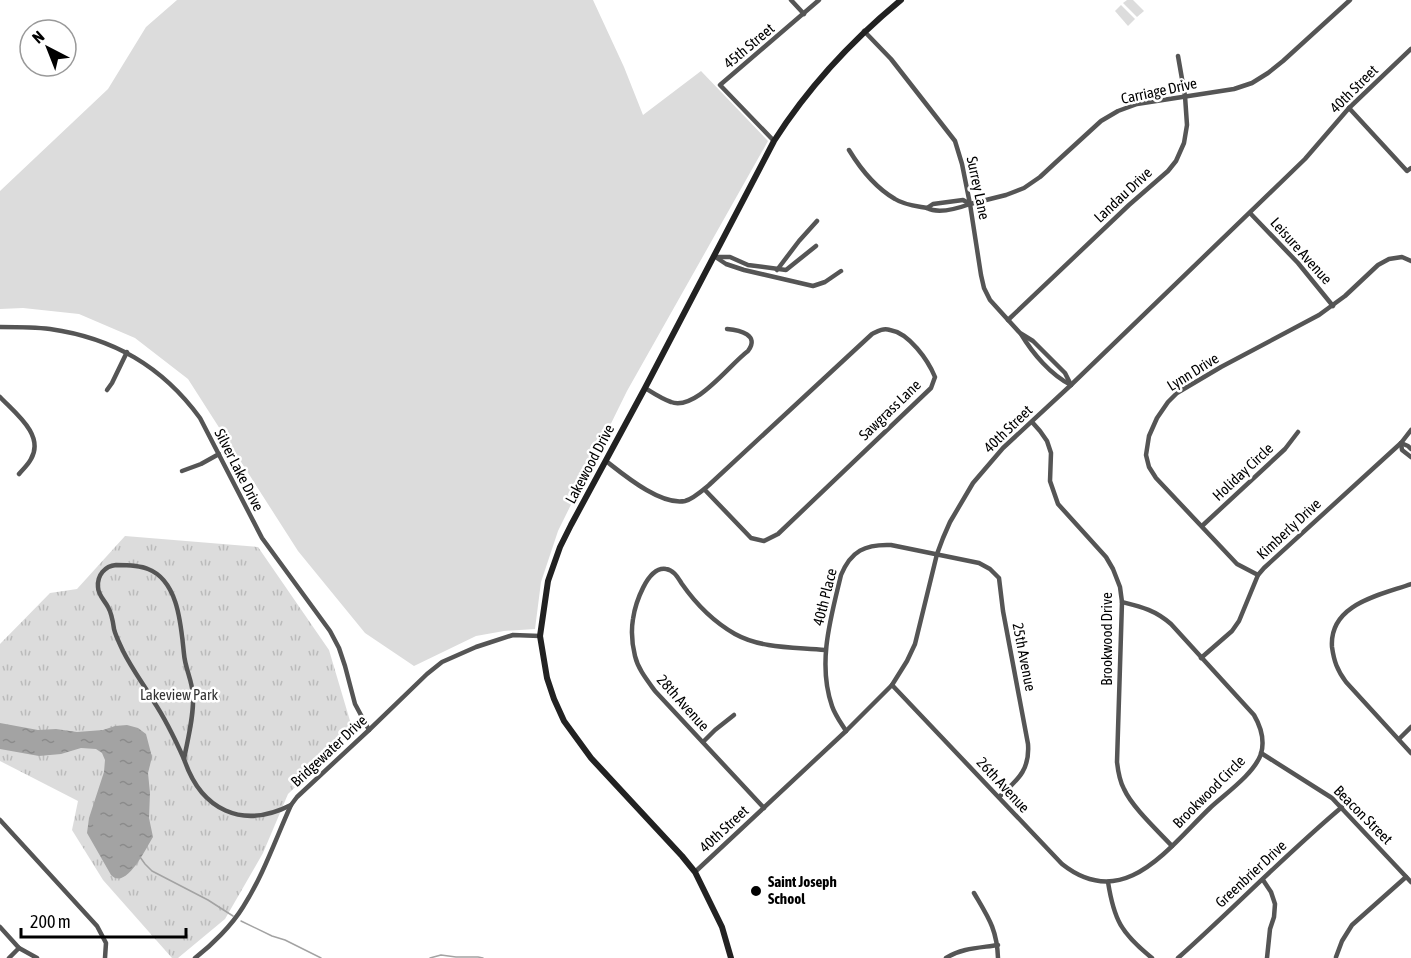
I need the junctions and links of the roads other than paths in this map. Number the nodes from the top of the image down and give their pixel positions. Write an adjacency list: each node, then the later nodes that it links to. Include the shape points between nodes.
1 (791, 0): 5 (street)
2 (819, 0): 5 (street, 45th Street)
3 (901, 0): 6 (street, Lakewood Drive)
4 (1350, 0): 9 (street, Carriage Drive, via 1284,62 1252,83)
5 (804, 14): 11 (street, 45th Street, via 720,86)
6 (864, 31): 11 (street, Lakewood Drive, via 818,79); 14 (street, Surrey Lane, via 891,59 954,141)
7 (1411, 49): 10 (street, 40th Street)
8 (1178, 56): 9 (street, Landau Drive)
9 (1185, 96): 14 (street, Carriage Drive, via 1118,111 1101,121 1024,188); 23 (street, Landau Drive, via 1187,125 1176,161)
10 (1349, 108): 13 (street); 15 (street, 40th Street)
11 (774, 141): 18 (street, Lakewood Drive)
12 (849, 150): 14 (street, Carriage Drive, via 880,188 896,200 927,208 963,201)
13 (1409, 170)
14 (970, 204): 23 (street, Surrey Lane, via 984,288)
15 (1250, 213): 22 (street, Leisure Avenue); 27 (street, 40th Street)
16 (817, 221): 20 (street)
17 (816, 246): 20 (street, via 786,270)
18 (714, 256): 20 (street); 21 (street, via 744,270 813,286); 28 (street, Lakewood Drive)
19 (1411, 261): 22 (street, Lynn Drive, via 1402,257 1378,265)
20 (777, 270)
21 (840, 271)
22 (1333, 306): 42 (street, Lynn Drive, via 1177,393 1157,418 1149,436 1149,467)
23 (1008, 320): 27 (street, Surrey Lane, via 1065,373)
24 (0, 327): 26 (street, Silver Lake Drive, via 50,329 88,336)
25 (727, 329): 28 (street, via 748,336 752,346 695,398 672,403)
26 (127, 352): 29 (street); 36 (street, Silver Lake Drive, via 161,375 188,402)
27 (1071, 385): 31 (street, 40th Street)
28 (645, 388): 38 (street, Lakewood Drive)
29 (107, 390)
30 (0, 397): 40 (street, via 34,438 31,459)
31 (1032, 422): 43 (street, 40th Street, via 973,483 950,522); 46 (street, Brookwood Drive, via 1052,453 1050,481 1058,504 1106,557 1120,587)
32 (1411, 430): 34 (street, Kimberly Drive)
33 (1298, 432): 42 (street, Holiday Circle, via 1285,449)
34 (1401, 443): 35 (street); 37 (street, via 1402,450); 44 (street, Kimberly Drive)
35 (1411, 449)
36 (219, 454): 39 (street); 53 (street, Silver Lake Drive, via 262,538 330,631 355,704)
37 (1411, 457)
38 (606, 461): 41 (street, Sawgrass Lane, via 632,482 666,500 686,501); 47 (street, Lakewood Drive, via 560,548 548,581)
39 (182, 471)
40 (19, 474)
41 (704, 489): 41 (street, Sawgrass Lane, via 872,334 888,329 898,332 908,338 930,365 935,377 931,388 778,534 764,541 751,538)
42 (1202, 526): 44 (street, Lynn Drive, via 1237,564)
43 (938, 554): 48 (street, 40th Place, via 891,545 866,547 855,554 841,575); 50 (street, 40th Street, via 915,644); 60 (street, 25th Avenue, via 979,563 999,578 1029,756 1018,778)
44 (1258, 575): 49 (street, Kimberly Drive, via 1239,621)
45 (1411, 584): 55 (street, via 1361,602 1345,613 1337,623 1332,641 1338,672)
46 (1122, 602): 49 (street, Brookwood Circle, via 1161,615); 65 (street, Brookwood Drive, via 1119,774 1128,798)
47 (540, 636): 53 (street, Bridgewater Drive, via 513,634 442,662); 66 (street, Lakewood Drive, via 547,678 564,720 591,758)
48 (825, 650): 54 (street, 40th Place, via 832,707); 56 (street, 28th Avenue, via 753,642 736,634 704,610 676,575 665,568 658,570 645,584 637,602 632,639 635,658 655,691)
49 (1201, 658): 57 (street, Brookwood Circle, via 1257,720)
50 (892, 685): 54 (street, 40th Street); 60 (street, 26th Avenue)
51 (734, 714): 56 (street)
52 (1411, 727): 55 (street)
53 (369, 730): 61 (street, Bridgewater Drive)
54 (846, 731): 63 (street, 40th Street)
55 (1399, 739): 58 (street)
56 (703, 742): 63 (street, 28th Avenue)
57 (1261, 753): 62 (street, Beacon Street); 65 (street, Brookwood Circle, via 1250,771)
58 (1411, 753)
59 (184, 759): 59 (street, via 193,695 175,601 167,584 148,568 110,566 101,574 99,592 109,608 123,651); 61 (street, via 202,794 235,815 276,813)
60 (999, 797): 69 (street, 26th Avenue, via 1072,872)
61 (291, 805): 79 (street, Bridgewater Drive, via 242,909)
62 (1342, 807): 67 (street, Beacon Street); 68 (street, Greenbrier Drive)
63 (764, 808): 66 (street, 40th Street)
64 (0, 820): 78 (street, via 98,926 106,943)
65 (1172, 846): 69 (street, Brookwood Circle, via 1142,872)
66 (695, 872): 80 (street, Lakewood Drive, via 722,927)
67 (1406, 877): 70 (street, Beacon Street); 75 (street, via 1352,925)
68 (1263, 880): 84 (street, Greenbrier Drive); 85 (street, via 1275,904)
69 (1108, 882): 83 (street, via 1119,924)
70 (1411, 882)
71 (974, 893): 73 (street, via 992,922)
72 (0, 927): 74 (street)
73 (998, 945): 81 (street, via 967,949); 82 (street)
74 (19, 948): 76 (street); 77 (street)
75 (1336, 957)
76 (9, 958)
77 (37, 958)
78 (105, 958)
79 (195, 958)
80 (731, 958)
81 (946, 958)
82 (998, 958)
83 (1152, 958)
84 (1178, 958)
85 (1267, 958)

